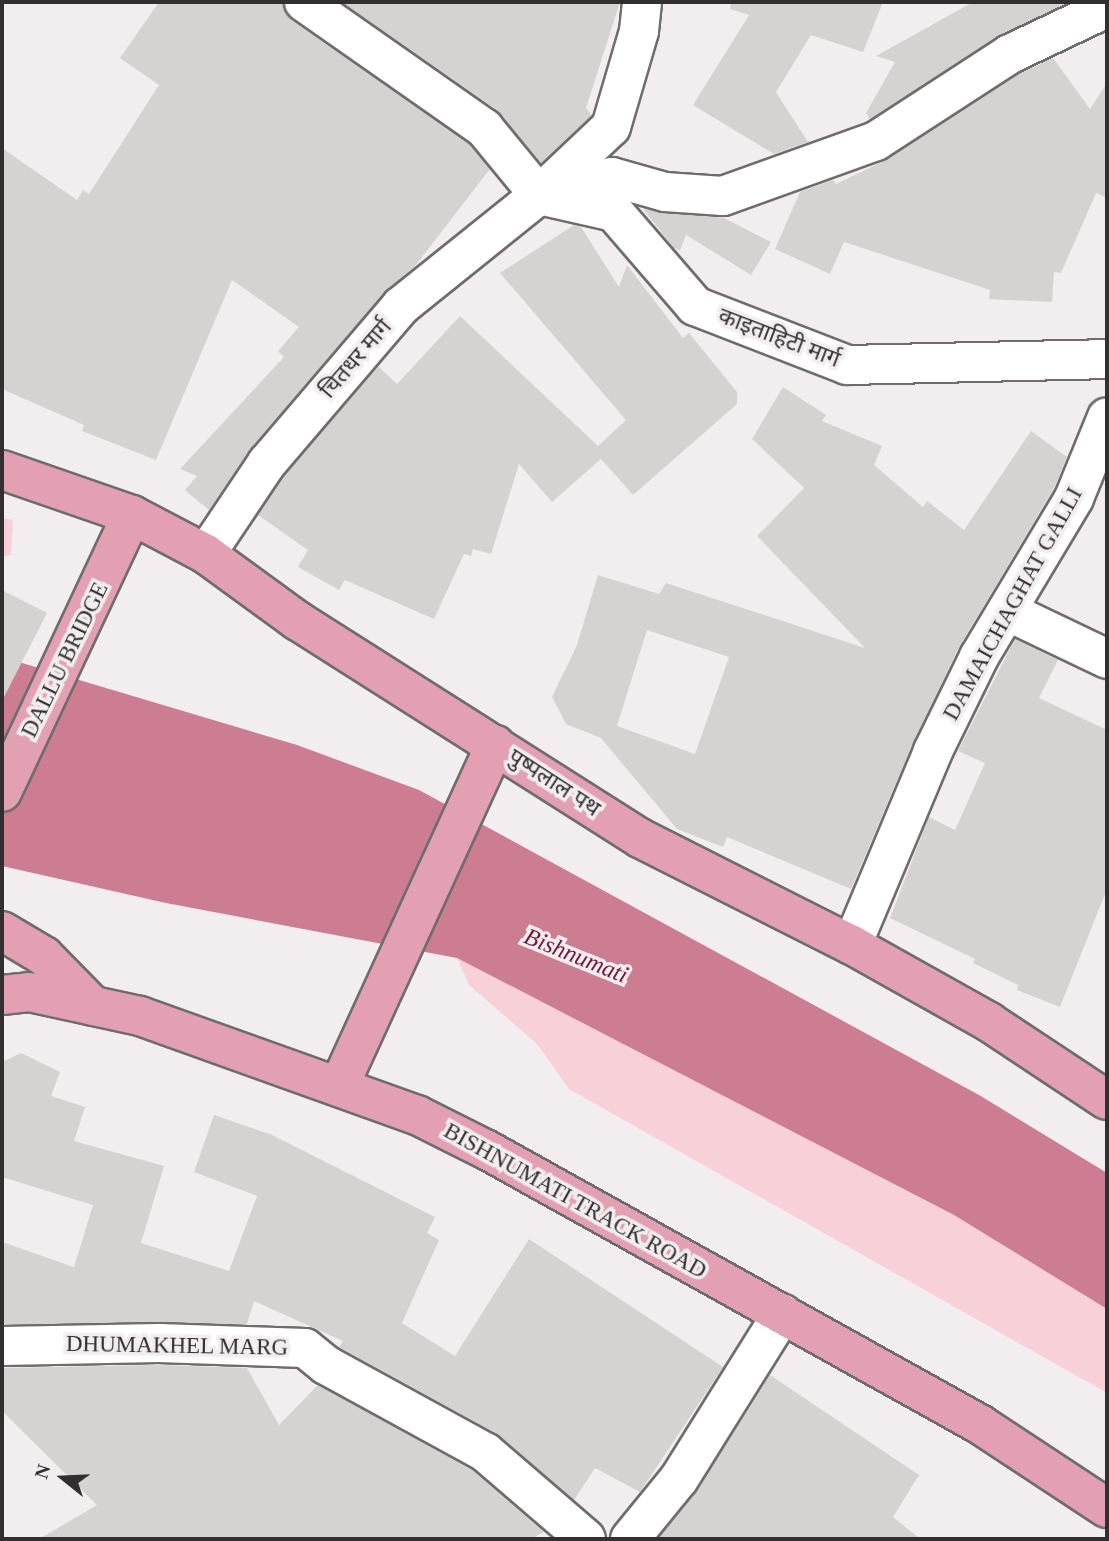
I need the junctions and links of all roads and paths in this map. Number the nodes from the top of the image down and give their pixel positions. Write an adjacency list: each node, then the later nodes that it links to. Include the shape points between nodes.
1 (304, 2): 4 (street, via 484,128)
2 (642, 2): 4 (street, चितधर मार्ग, via 639,31 611,127)
3 (1107, 8): 4 (street, via 1010,54 876,141 723,196 665,192 611,177)
4 (539, 195): 5 (street, काइताहिटी मार्ग, via 614,212 695,306 847,365); 10 (street, चितधर मार्ग, via 401,306 267,463)
5 (1107, 359)
6 (1107, 417): 8 (street, DAMAICHAGHAT GALLI)
7 (2, 470): 9 (main road, पुष्पलाल पथ)
8 (1095, 487): 11 (street, DAMAICHAGHAT GALLI)
9 (132, 516): 10 (main road, पुष्पलाल पथ); 14 (main road, DALLU BRIDGE)
10 (206, 554): 13 (main road, पुष्पलाल पथ)
11 (1007, 611): 12 (street); 16 (street, DAMAICHAGHAT GALLI, via 933,751)
12 (1107, 659)
13 (489, 759): 16 (main road, पुष्पलाल पथ); 19 (main road)
14 (2, 792)
15 (2, 931): 18 (main road, via 44,956)
16 (852, 945): 20 (main road, पुष्पलाल पथ, via 989,1022)
17 (2, 995): 18 (main road, BISHNUMATI TRACK ROAD, via 29,992)
18 (93, 1006): 19 (main road, BISHNUMATI TRACK ROAD, via 140,1016)
19 (340, 1084): 21 (main road, BISHNUMATI TRACK ROAD, via 487,1150)
20 (1107, 1100)
21 (782, 1314): 23 (main road, BISHNUMATI TRACK ROAD, via 981,1425); 25 (street, via 680,1479)
22 (2, 1346): 24 (street, DHUMAKHEL MARG, via 159,1343 305,1348 326,1365 485,1452)
23 (1107, 1508)
24 (586, 1539)
25 (630, 1539)

